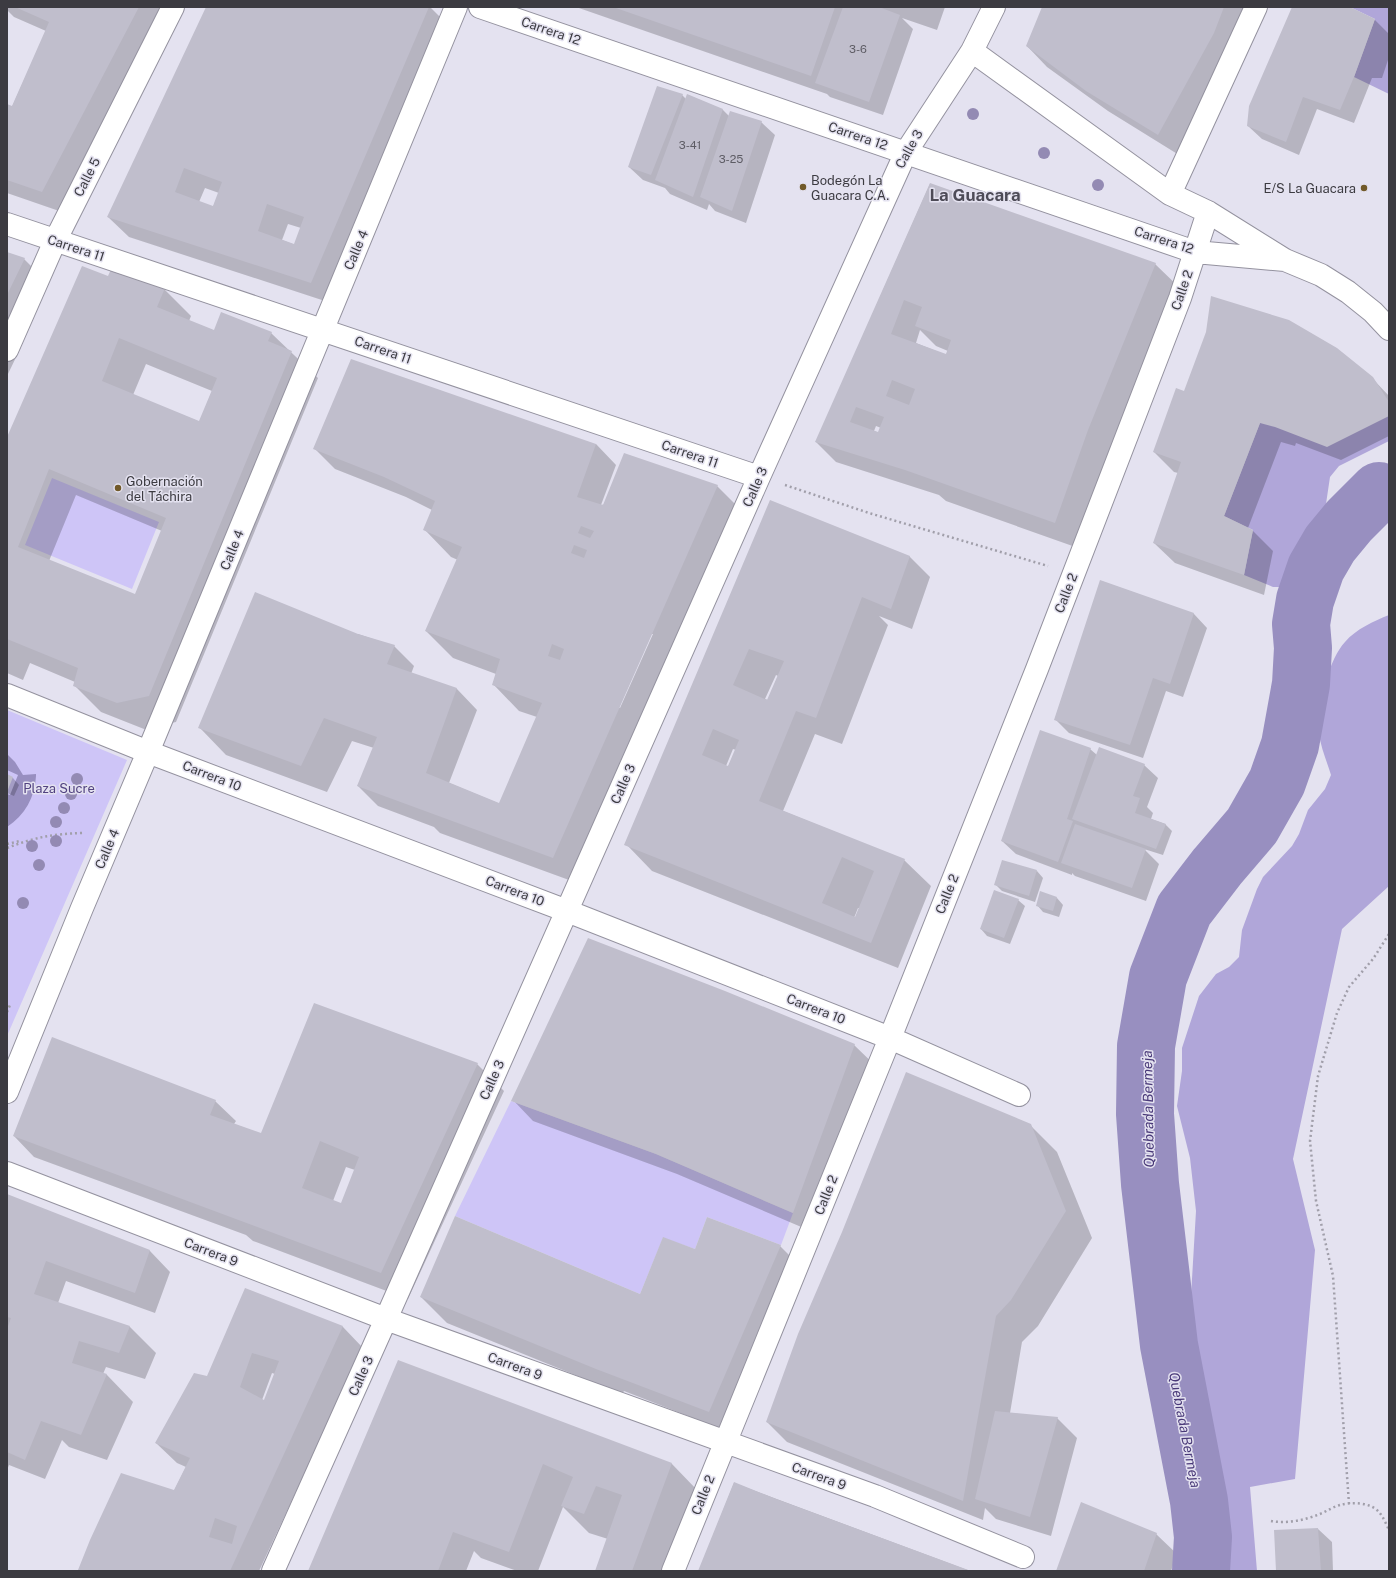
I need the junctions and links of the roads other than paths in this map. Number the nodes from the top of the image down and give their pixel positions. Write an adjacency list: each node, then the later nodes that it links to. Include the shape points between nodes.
1 (173, 7): 11 (street, Calle 5)
2 (456, 7): 15 (street, Calle 4)
3 (480, 7): 7 (street, Carrera 12)
4 (994, 7): 6 (street, Calle 3)
5 (1256, 7): 8 (street)
6 (972, 51): 7 (street, Calle 3); 8 (street)
7 (906, 152): 12 (street, Carrera 12); 17 (street, Calle 3)
8 (1170, 194): 9 (street)
9 (1208, 212): 12 (street, Calle 2); 13 (street)
10 (7, 224): 11 (street, Carrera 11)
11 (55, 241): 15 (street, Carrera 11); 16 (street, Calle 5)
12 (1195, 252): 13 (street, Carrera 12); 21 (street, Calle 2, via 1180,298 1037,669)
13 (1285, 260): 14 (street, via 1321,275 1348,292)
14 (1389, 329)
15 (323, 330): 17 (street, Carrera 11); 19 (street, Calle 4)
16 (7, 350)
17 (759, 477): 20 (street, Calle 3)
18 (7, 695): 19 (street, Carrera 10)
19 (148, 752): 20 (street, Carrera 10); 22 (street, Calle 4)
20 (567, 911): 21 (street, Carrera 10); 25 (street, Calle 3)
21 (890, 1038): 23 (street, Carrera 10); 26 (street, Calle 2)
22 (7, 1092)
23 (1019, 1095)
24 (7, 1173): 25 (street, Carrera 9)
25 (386, 1319): 26 (street, Carrera 9); 28 (street, Calle 3)
26 (724, 1442): 27 (street, Carrera 9, via 875,1496); 29 (street, Calle 2)
27 (1023, 1557)
28 (273, 1571)
29 (673, 1571)

